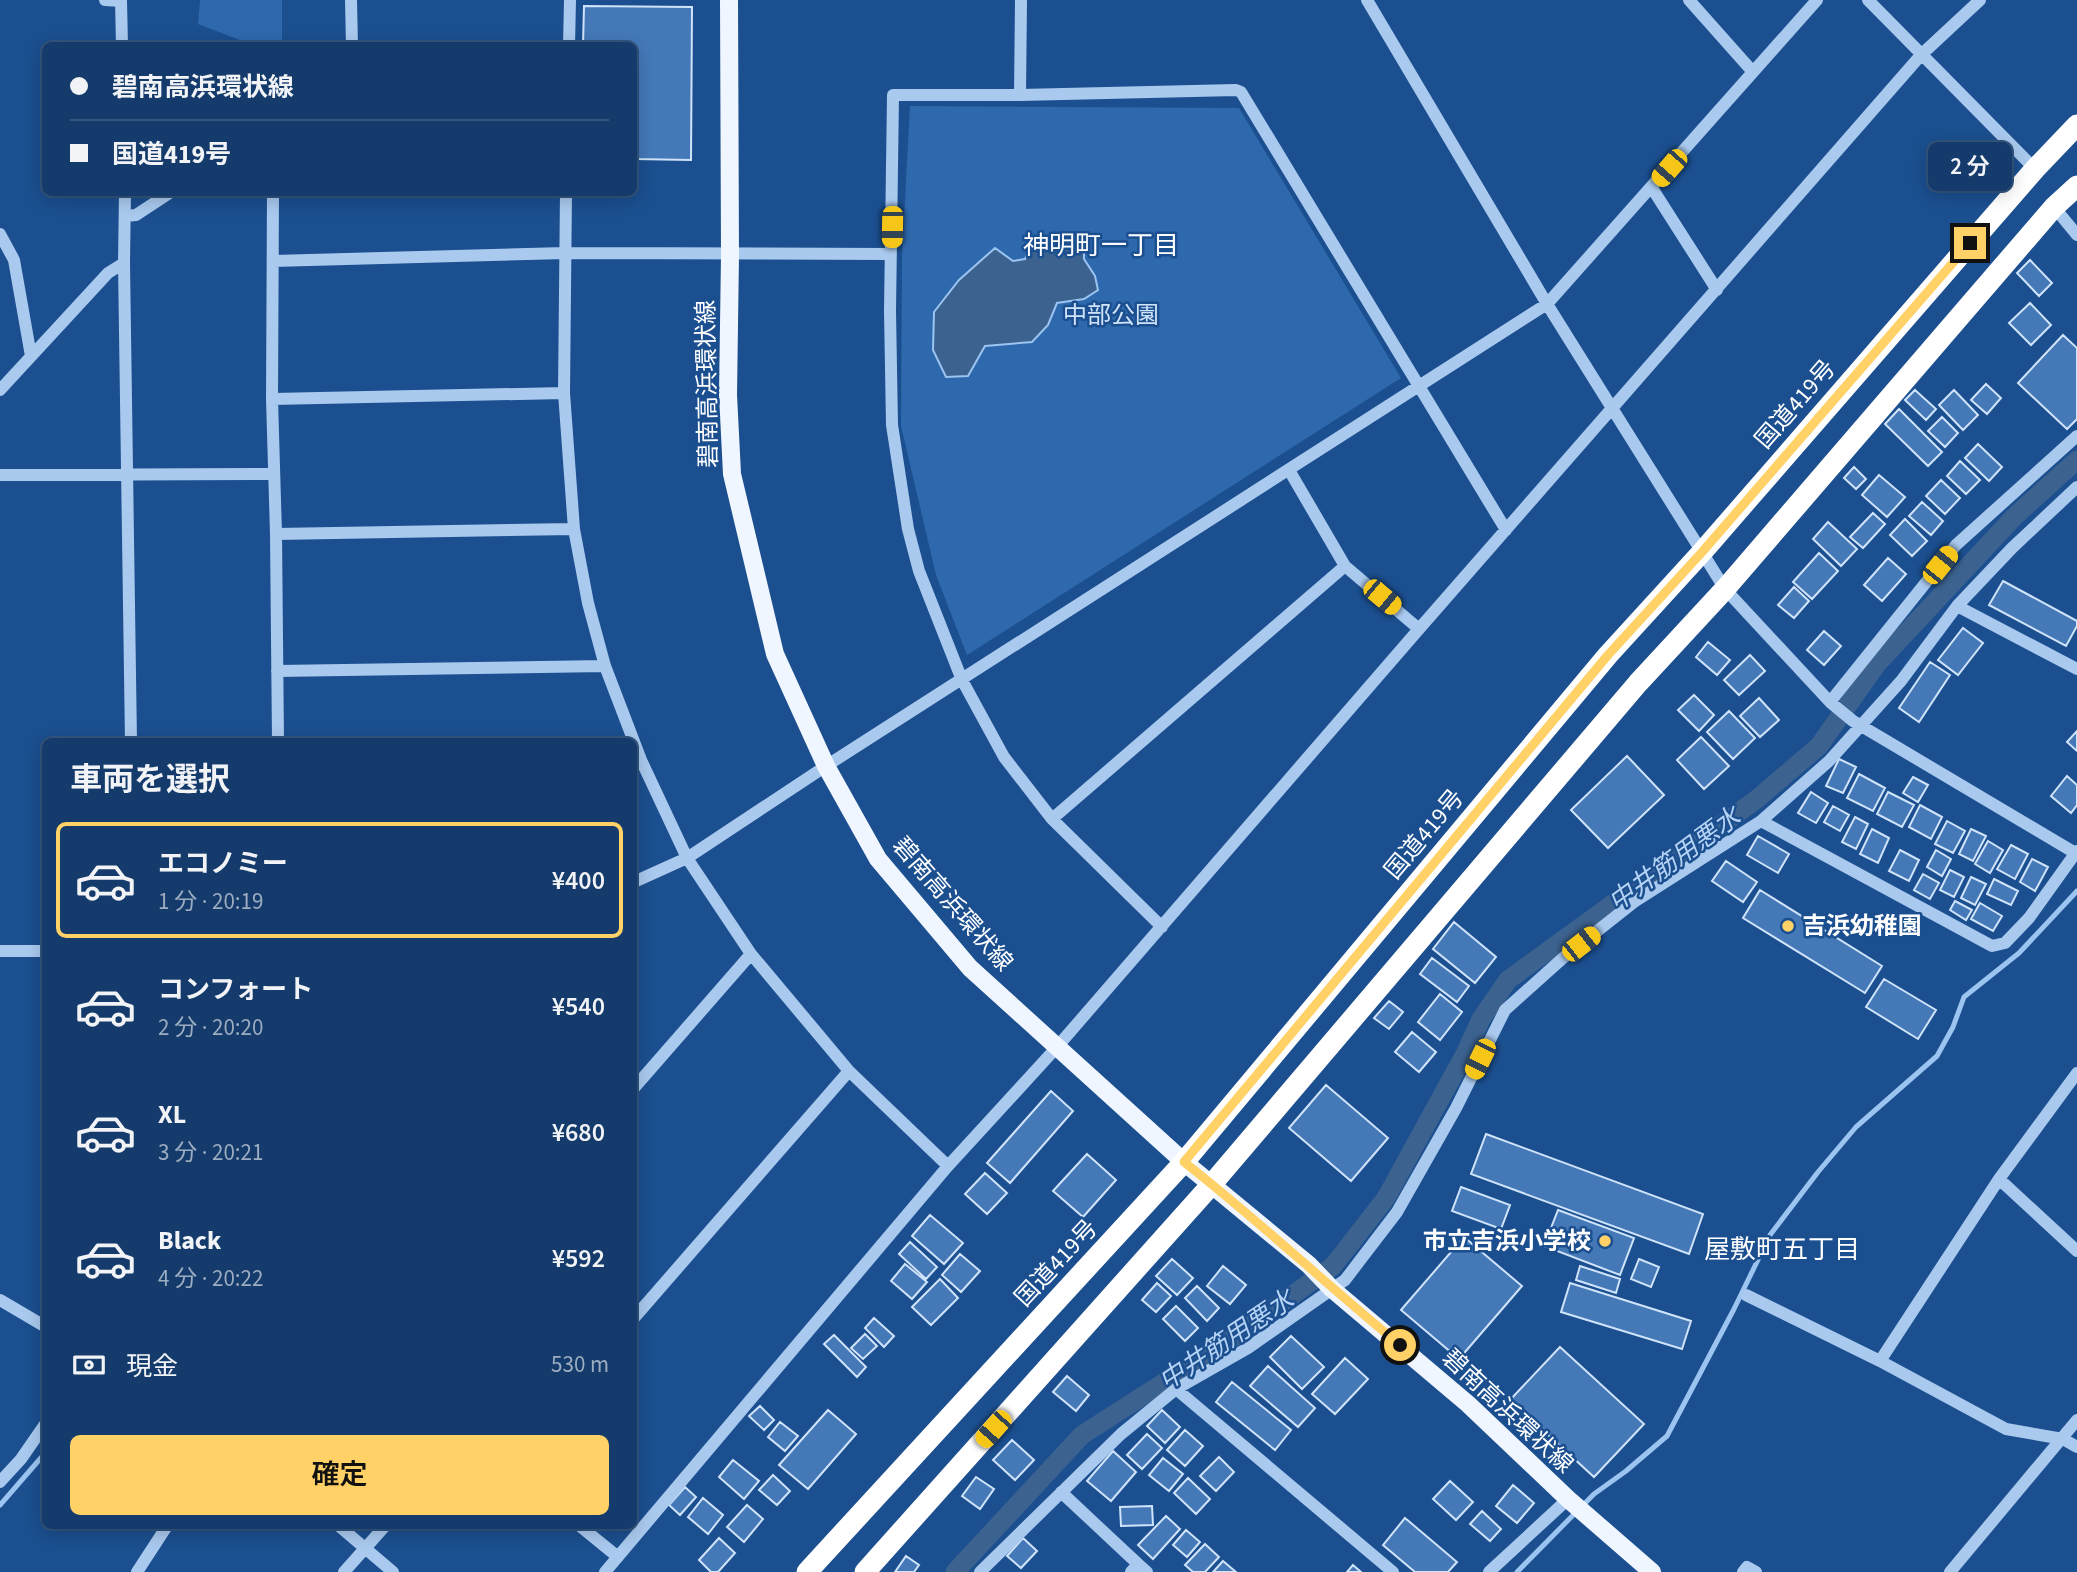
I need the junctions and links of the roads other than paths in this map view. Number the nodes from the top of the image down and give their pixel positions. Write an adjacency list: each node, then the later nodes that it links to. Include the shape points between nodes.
1 (105, 0): 11 (street)
2 (351, 0): 13 (street)
3 (570, 0): 14 (street)
4 (729, 0): 32 (main road, 碧南高浜環状線)
5 (1021, 0): 17 (street)
6 (1367, 0): 36 (street)
7 (1689, 0): 16 (street)
8 (1817, 0): 16 (street)
9 (1868, 0): 15 (street)
10 (1980, 0): 15 (street)
11 (121, 1): 12 (street)
12 (122, 42)
13 (352, 42)
14 (569, 42)
15 (1921, 55): 19 (street); 35 (street)
16 (1753, 72): 21 (street)
17 (1020, 95): 31 (street, via 893,95); 38 (street, via 1241,92)
18 (2077, 125): 19 (highway, 国道419号)
19 (2035, 169): 52 (highway, 国道419号)
20 (2077, 186): 26 (highway)
21 (1652, 188): 35 (street); 36 (street)
22 (125, 196): 27 (street)
23 (165, 196): 27 (street, via 136,215)
24 (273, 196): 33 (street)
25 (566, 196): 30 (street)
26 (2054, 207): 29 (street); 54 (highway)
27 (126, 216): 34 (street)
28 (0, 234): 37 (street, via 15,260)
29 (2077, 235)
30 (565, 253): 32 (street); 33 (street); 40 (street)
31 (891, 254): 32 (street); 60 (street, via 892,425 897,464 919,571)
32 (730, 255): 67 (main road, 碧南高浜環状線, via 732,474 775,654)
33 (273, 261): 41 (street)
34 (124, 263): 37 (street, via 108,273); 47 (street)
35 (1717, 290): 42 (street)
36 (1547, 304): 38 (street); 42 (street)
37 (31, 356): 39 (street)
38 (1419, 388): 44 (street); 50 (street)
39 (0, 390)
40 (564, 393): 41 (street); 49 (street)
41 (272, 399): 45 (street)
42 (1612, 410): 50 (street); 52 (street)
43 (2077, 436): 61 (street, via 1956,545)
44 (1289, 470): 53 (street); 60 (street)
45 (274, 474): 47 (street); 51 (street)
46 (0, 475): 47 (street)
47 (127, 476): 63 (street)
48 (2077, 486): 55 (street)
49 (575, 529): 51 (street); 57 (street)
50 (1506, 530): 56 (street)
51 (276, 534): 59 (street)
52 (1703, 551): 54 (street); 81 (highway, 国道419号, via 1599,666)
53 (1345, 566): 56 (street); 68 (street)
54 (1726, 589): 61 (street); 84 (highway, via 1638,682)
55 (1957, 606): 58 (street); 62 (street, via 1901,681)
56 (1419, 629): 73 (street)
57 (605, 666): 59 (street); 65 (street)
58 (2077, 668)
59 (277, 671): 64 (street)
60 (962, 680): 67 (street); 68 (street, via 1004,757)
61 (1833, 704): 62 (street)
62 (1857, 724): 69 (street, via 1804,785); 70 (street)
63 (131, 738)
64 (278, 738)
65 (629, 738)
66 (637, 761): 71 (street)
67 (826, 766): 71 (street); 77 (main road, 碧南高浜環状線, via 878,859 970,968)
68 (1052, 819): 73 (street)
69 (1761, 821): 70 (street, via 1992,946 2005,943 2029,918); 86 (street, via 1634,902 1505,1010 1397,1212 1345,1280)
70 (2076, 853)
71 (687, 858): 72 (street); 76 (street)
72 (637, 881)
73 (1162, 927): 77 (street)
74 (0, 951): 75 (street)
75 (42, 951)
76 (751, 954): 78 (street); 80 (street)
77 (1057, 1047): 81 (main road, 碧南高浜環状線); 82 (street)
78 (849, 1072): 82 (street); 89 (street)
79 (2077, 1073): 83 (street)
80 (637, 1085)
81 (1184, 1162): 84 (main road, 碧南高浜環状線); 111 (highway, 国道419号)
82 (948, 1166): 105 (street)
83 (1999, 1179): 85 (street); 91 (street)
84 (1212, 1184): 86 (main road, 碧南高浜環状線); 112 (highway)
85 (2077, 1251)
86 (1332, 1289): 92 (street, via 1248,1349); 99 (main road, 碧南高浜環状線, via 1468,1404)
87 (1746, 1295): 91 (street)
88 (0, 1300): 90 (street)
89 (637, 1315)
90 (42, 1325)
91 (1880, 1361): 95 (street, via 2006,1429)
92 (1176, 1389): 98 (street); 114 (street)
93 (2077, 1420): 95 (street)
94 (42, 1429): 97 (street)
95 (2063, 1439): 96 (street); 119 (street)
96 (2077, 1447)
97 (0, 1482)
98 (1061, 1492): 106 (street); 113 (street)
99 (1569, 1500): 115 (street); 116 (main road, 碧南高浜環状線)
100 (165, 1529): 107 (street)
101 (343, 1529): 104 (street)
102 (382, 1529): 104 (street)
103 (584, 1529): 105 (street)
104 (366, 1548): 108 (street); 109 (street)
105 (618, 1557): 110 (street)
106 (1139, 1569)
107 (137, 1572)
108 (344, 1572)
109 (393, 1572)
110 (605, 1572)
111 (807, 1572)
112 (865, 1572)
113 (980, 1572)
114 (1394, 1572)
115 (1489, 1572)
116 (1652, 1572)
117 (1743, 1572): 118 (street, via 1747,1567)
118 (1756, 1572)
119 (1951, 1572)

